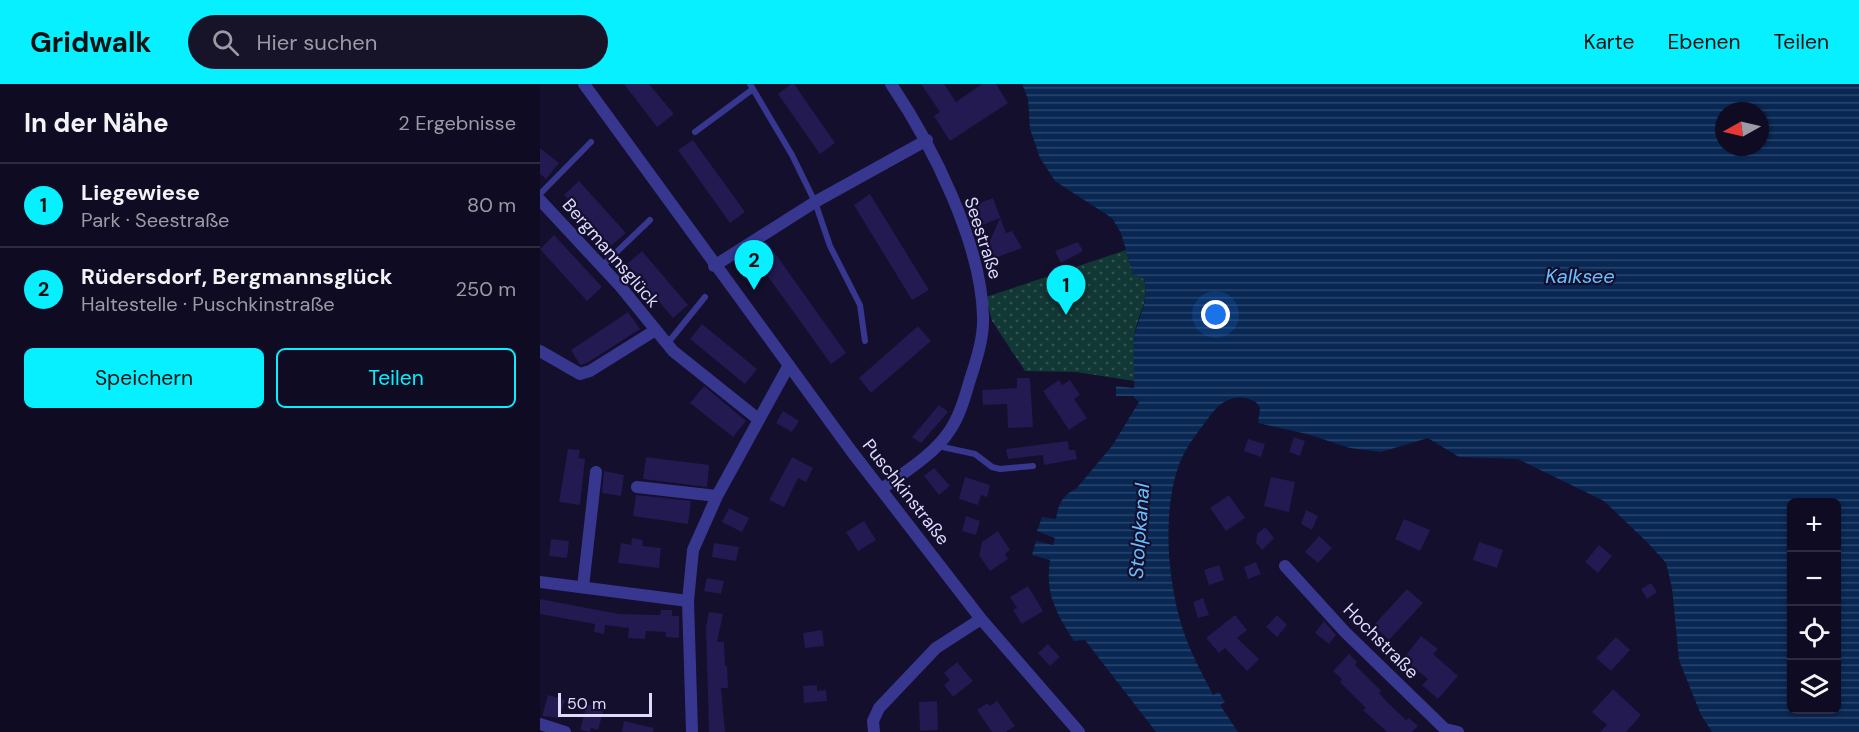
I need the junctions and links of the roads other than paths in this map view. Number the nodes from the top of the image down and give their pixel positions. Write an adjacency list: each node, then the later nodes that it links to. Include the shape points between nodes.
1 (584, 84): 12 (street, Puschkinstraße)
2 (891, 84): 5 (street, Seestraße)
3 (751, 86): 4 (lane); 9 (lane)
4 (695, 132)
5 (927, 140): 9 (street); 20 (street, Seestraße, via 972,252 984,317 958,416)
6 (591, 142): 7 (lane)
7 (540, 194)
8 (540, 200): 11 (street, Bergmannsglück)
9 (815, 202): 12 (street); 15 (lane, via 830,246 860,305)
10 (650, 220): 11 (lane)
11 (601, 266): 14 (street, Bergmannsglück)
12 (714, 266): 18 (street, Puschkinstraße)
13 (705, 297): 16 (lane)
14 (654, 331): 16 (street, Bergmannsglück); 17 (street, Bergmannsglück, via 580,374)
15 (865, 341)
16 (667, 345): 19 (street, Bergmannsglück)
17 (540, 351)
18 (789, 365): 19 (street); 24 (street, Puschkinstraße)
19 (758, 419): 25 (street)
20 (938, 446): 21 (lane, via 975,454 1000,469); 24 (street, Seestraße)
21 (1033, 466)
22 (596, 472): 28 (street)
23 (638, 487): 25 (street)
24 (882, 489): 30 (street, Puschkinstraße)
25 (717, 496): 29 (street, via 693,550)
26 (1285, 567): 32 (street, Hochstraße, via 1345,632)
27 (540, 582): 28 (street)
28 (583, 587): 29 (street)
29 (688, 601): 34 (street)
30 (981, 619): 35 (street, via 936,648 879,708 873,721); 36 (street, Puschkinstraße)
31 (540, 724): 33 (street)
32 (1448, 731)
33 (564, 732)
34 (692, 732)
35 (874, 732)
36 (1078, 732)

